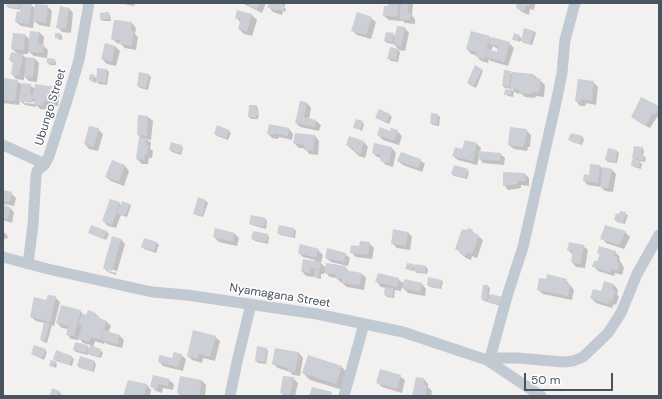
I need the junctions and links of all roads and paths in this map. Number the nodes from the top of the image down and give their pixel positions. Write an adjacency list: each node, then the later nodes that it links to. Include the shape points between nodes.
1 (89, 3): 4 (street, Ubungo Street, via 79,60 57,134)
2 (575, 3): 10 (street, via 565,40 557,98 523,247)
3 (3, 145): 4 (street)
4 (45, 164): 7 (street, Ubungo Street, via 37,171 36,176)
5 (659, 235): 10 (street, via 637,274 622,313 608,333 583,357 563,362 518,358)
6 (3, 257): 7 (street, Nyamagana Street)
7 (28, 264): 8 (street, Nyamagana Street, via 152,292)
8 (251, 304): 9 (street, Nyamagana Street); 11 (street)
9 (364, 324): 10 (street, Nyamagana Street, via 403,332); 12 (street)
10 (489, 359): 13 (street, Nyamagana Street)
11 (230, 396)
12 (344, 396)
13 (541, 396)

